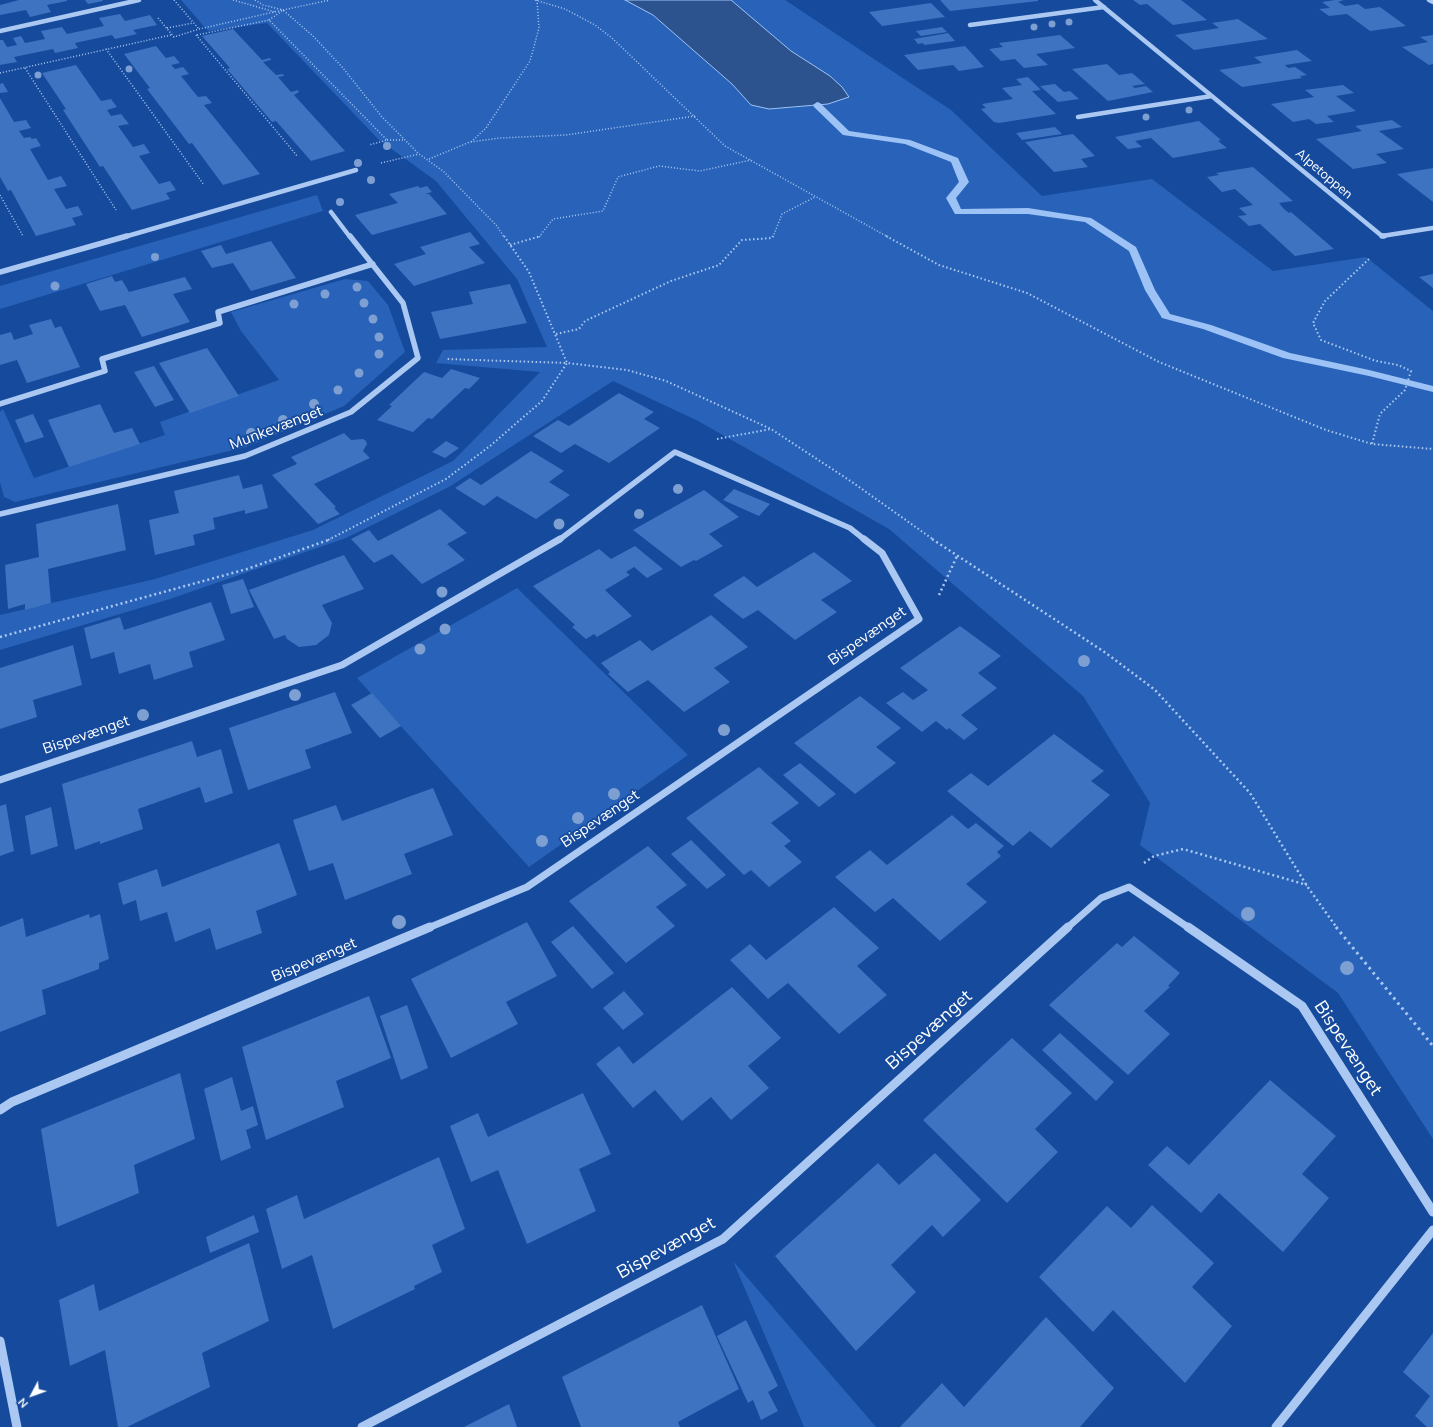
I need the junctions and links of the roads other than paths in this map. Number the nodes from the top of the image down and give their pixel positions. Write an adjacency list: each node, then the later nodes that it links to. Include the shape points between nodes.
1 (139, 0): 7 (street)
2 (1095, 0): 5 (street, Alpetoppen)
3 (1429, 0): 4 (street)
4 (1433, 2)
5 (1104, 7): 6 (street); 8 (street, Alpetoppen)
6 (970, 25)
7 (0, 31)
8 (1212, 96): 9 (street); 12 (street, Alpetoppen, via 1382,236)
9 (1078, 117)
10 (356, 170): 14 (street)
11 (330, 212): 13 (street)
12 (1433, 228)
13 (372, 264): 15 (street, via 218,312 220,323 102,359 105,371); 16 (street, Munkevænget, via 403,303 418,358 351,412 245,456)
14 (0, 272)
15 (0, 404)
16 (0, 514)
17 (0, 780): 18 (street, Bispevænget, via 342,665 553,544 676,452 850,528 882,553 919,619 528,887 12,1102)
18 (0, 1110)
19 (1433, 1212): 23 (street, Bispevænget, via 1302,1006 1129,886 1101,898 723,1239)
20 (1433, 1230): 24 (street)
21 (0, 1341): 22 (street)
22 (17, 1427)
23 (362, 1427)
24 (1276, 1427)

